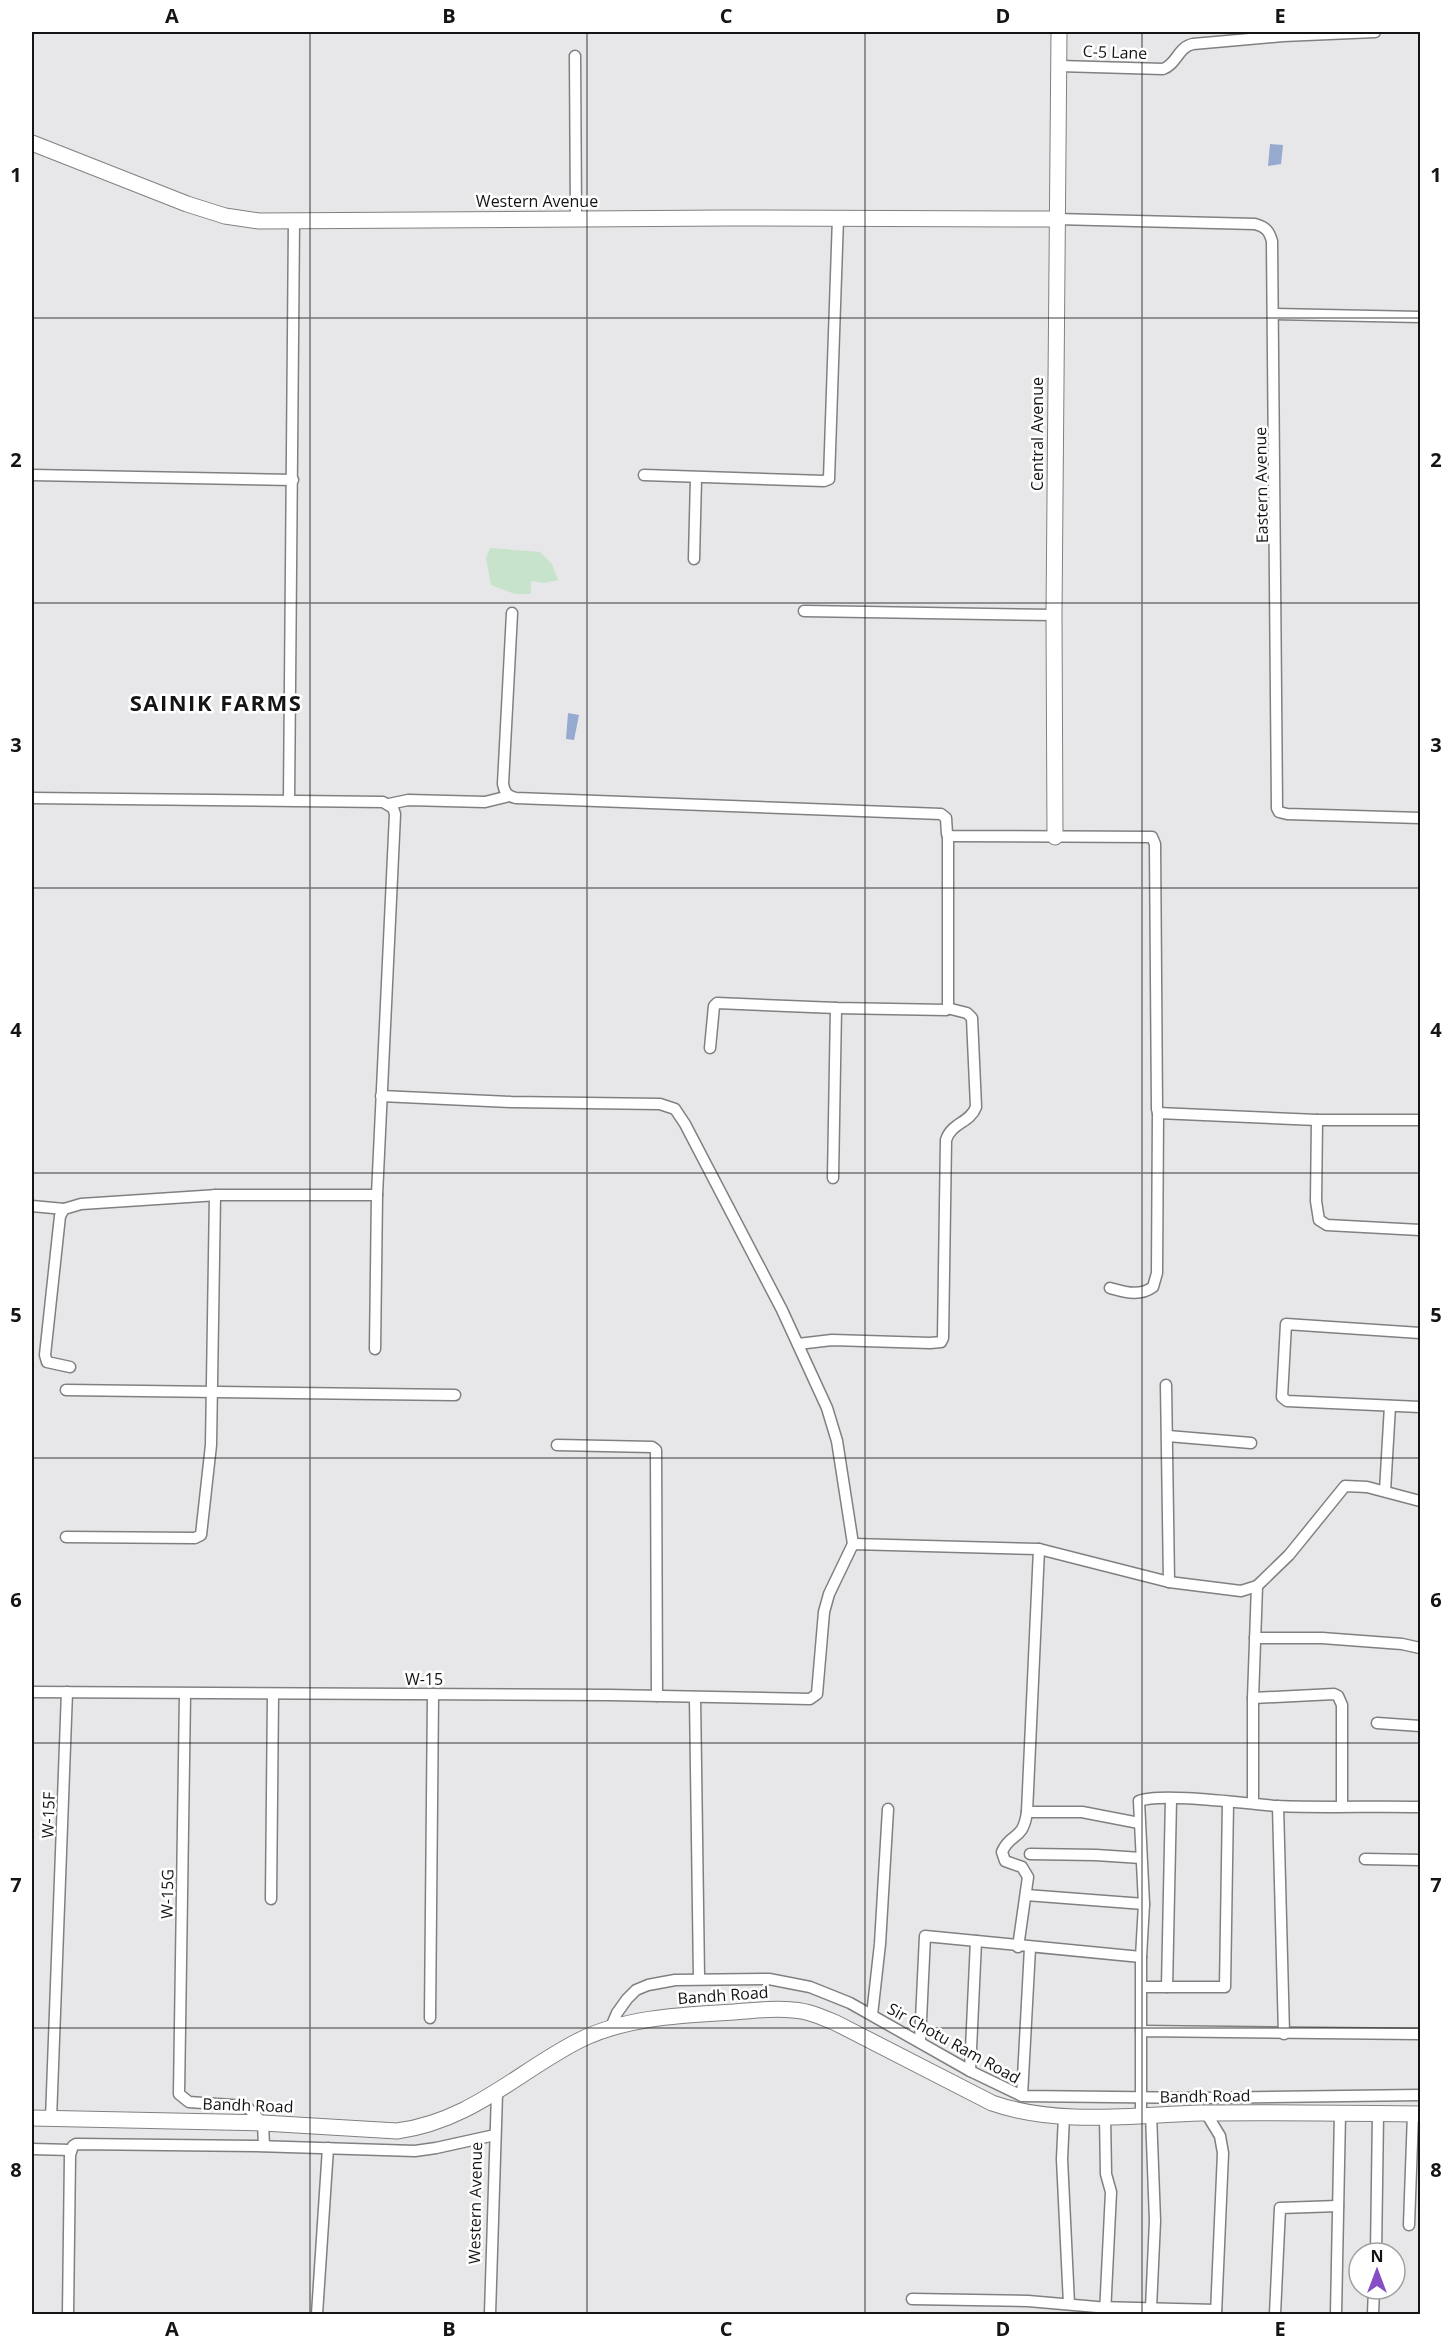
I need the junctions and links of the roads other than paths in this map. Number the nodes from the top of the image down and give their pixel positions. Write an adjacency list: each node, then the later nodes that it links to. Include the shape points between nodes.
1 (1059, 32): 4 (street, Central Avenue)
2 (1375, 32): 4 (street, C-5 Lane, via 1193,44 1184,47 1171,65 1163,69)
3 (575, 56): 7 (street)
4 (1059, 66): 8 (street, Central Avenue)
5 (32, 143): 9 (street, Western Avenue, via 215,213 259,221)
6 (838, 218): 7 (street, Western Avenue); 8 (street, Western Avenue); 14 (street, via 829,479)
7 (576, 219): 9 (street, Western Avenue)
8 (1056, 219): 10 (street, Eastern Avenue, via 1264,227 1272,241); 19 (street, Central Avenue)
9 (294, 221): 15 (street)
10 (1274, 314): 11 (street); 24 (street, Eastern Avenue, via 1277,808 1287,814)
11 (1420, 317)
12 (644, 475): 14 (street)
13 (32, 476): 15 (street)
14 (696, 477): 16 (street)
15 (293, 480): 22 (street)
16 (694, 559)
17 (804, 610): 19 (street)
18 (512, 613): 20 (street, via 503,784)
19 (1053, 615): 26 (street, Central Avenue)
20 (509, 796): 23 (street, via 484,802 408,800); 25 (street, via 941,814 946,818)
21 (32, 798): 22 (street)
22 (290, 800): 23 (street)
23 (389, 804): 30 (street, via 395,814)
24 (1420, 818)
25 (948, 835): 26 (street); 28 (street)
26 (1055, 837): 31 (street, via 1154,839)
27 (836, 1008): 28 (street); 29 (street, via 717,1003); 34 (street)
28 (948, 1008): 42 (street, via 972,1018 976,1107 971,1117 948,1133 946,1140 943,1338 941,1342 930,1343 832,1340)
29 (710, 1048)
30 (381, 1096): 35 (street); 42 (street, via 660,1104 675,1109)
31 (1158, 1113): 32 (street); 40 (street, via 1156,1282 1139,1293)
32 (1317, 1120): 33 (street); 39 (street, via 1315,1179 1319,1220 1327,1225)
33 (1420, 1120)
34 (833, 1178)
35 (377, 1195): 36 (street); 43 (street)
36 (215, 1196): 38 (street, via 81,1204); 47 (street)
37 (32, 1206): 38 (street)
38 (64, 1209): 44 (street, via 60,1216 45,1355 47,1362)
39 (1420, 1230)
40 (1110, 1288)
41 (1420, 1333): 49 (street, via 1285,1325 1284,1400)
42 (798, 1344): 57 (street, via 832,1423)
43 (375, 1349)
44 (70, 1367)
45 (1166, 1385): 51 (street)
46 (66, 1390): 47 (street)
47 (213, 1392): 48 (street); 56 (street, via 201,1534 195,1538)
48 (455, 1395)
49 (1390, 1406): 50 (street); 54 (street)
50 (1420, 1407)
51 (1168, 1436): 52 (street); 59 (street)
52 (1251, 1443)
53 (557, 1445): 68 (street, via 656,1450)
54 (1385, 1491): 55 (street); 60 (street, via 1345,1486 1289,1555)
55 (1420, 1501)
56 (66, 1537)
57 (853, 1544): 58 (street); 69 (street, W-15, via 824,1612 816,1697)
58 (1039, 1549): 59 (street); 80 (street)
59 (1169, 1582): 60 (street, via 1227,1591)
60 (1257, 1586): 61 (street)
61 (1255, 1638): 62 (street, via 1322,1638); 70 (street)
62 (1420, 1648)
63 (32, 1692): 64 (street, W-15)
64 (67, 1692): 65 (street, W-15); 116 (street, W-15F)
65 (185, 1694): 66 (street, W-15); 117 (street, W-15G, via 179,2094 189,2102 246,2106)
66 (273, 1694): 67 (street, W-15); 87 (street)
67 (433, 1694): 68 (street, W-15); 97 (street)
68 (657, 1696): 69 (street, W-15)
69 (695, 1697): 93 (street)
70 (1253, 1698): 75 (street); 76 (street, via 1338,1696 1342,1705)
71 (1377, 1723): 72 (street)
72 (1420, 1726)
73 (1171, 1799): 74 (street); 81 (street, via 1139,1801); 95 (street)
74 (1228, 1802): 75 (street); 95 (street, via 1226,1985)
75 (1253, 1803): 77 (street)
76 (1342, 1805): 77 (street); 78 (street)
77 (1278, 1806): 100 (street)
78 (1420, 1807)
79 (888, 1809): 96 (street)
80 (1027, 1812): 81 (street, via 1082,1812); 86 (street, via 1022,1832 1002,1852 1005,1861 1022,1867 1028,1874)
81 (1139, 1823): 83 (street)
82 (1030, 1854): 83 (street)
83 (1140, 1858): 88 (street)
84 (1365, 1859): 85 (street)
85 (1420, 1860)
86 (1026, 1895): 88 (street); 90 (street)
87 (271, 1899)
88 (1144, 1904): 92 (street)
89 (976, 1941): 90 (street); 102 (street, via 924,1937); 103 (street)
90 (1018, 1947): 91 (street)
91 (1030, 1948): 92 (street); 106 (street)
92 (1141, 1957): 94 (street)
93 (699, 1978): 96 (street, Sir Chotu Ram Road, via 784,1981 810,1987); 98 (street, Sir Chotu Ram Road, via 659,1982 636,1990)
94 (1142, 1987): 95 (street); 99 (street)
95 (1167, 1987)
96 (872, 2015): 102 (street, Sir Chotu Ram Road)
97 (430, 2018)
98 (611, 2027): 104 (street, Bandh Road, via 576,2042); 113 (street, Bandh Road, via 702,2014 795,2010 836,2023 992,2103 1020,2112)
99 (1141, 2031): 100 (street); 107 (street)
100 (1284, 2034): 101 (street)
101 (1420, 2034)
102 (920, 2041): 103 (street, Sir Chotu Ram Road)
103 (970, 2071): 106 (street, Sir Chotu Ram Road)
104 (497, 2093): 117 (street, Bandh Road, via 446,2118 397,2131); 118 (street, Western Avenue)
105 (1420, 2095): 107 (street, Sir Chotu Ram Road)
106 (1022, 2097): 107 (street, Sir Chotu Ram Road)
107 (1141, 2098): 110 (street)
108 (1206, 2113): 109 (street, Bandh Road); 110 (street, Bandh Road); 130 (street, via 1220,2136 1223,2153)
109 (1340, 2113): 111 (street, Bandh Road); 123 (street)
110 (1146, 2114): 114 (street, Bandh Road); 128 (street, via 1155,2221)
111 (1378, 2114): 112 (street, Bandh Road); 125 (street)
112 (1417, 2114): 124 (street)
113 (1064, 2116): 114 (street, Bandh Road); 127 (street, via 1062,2160)
114 (1105, 2116): 129 (street, via 1106,2174 1111,2192)
115 (32, 2118): 116 (street, Bandh Road)
116 (51, 2119): 117 (street, Bandh Road)
117 (263, 2122): 119 (street)
118 (495, 2135): 120 (street, via 415,2151); 133 (street, Western Avenue)
119 (264, 2146): 120 (street); 122 (street, via 80,2144)
120 (328, 2148): 132 (street)
121 (32, 2149): 122 (street)
122 (71, 2150): 131 (street)
123 (1338, 2206): 134 (street, via 1280,2208); 135 (street)
124 (1409, 2225)
125 (1376, 2241)
126 (912, 2299): 127 (street)
127 (1069, 2304): 129 (street)
128 (1149, 2310): 129 (street); 130 (street)
129 (1105, 2311)
130 (1216, 2312)
131 (68, 2314)
132 (317, 2314)
133 (490, 2314)
134 (1275, 2314)
135 (1336, 2314)

